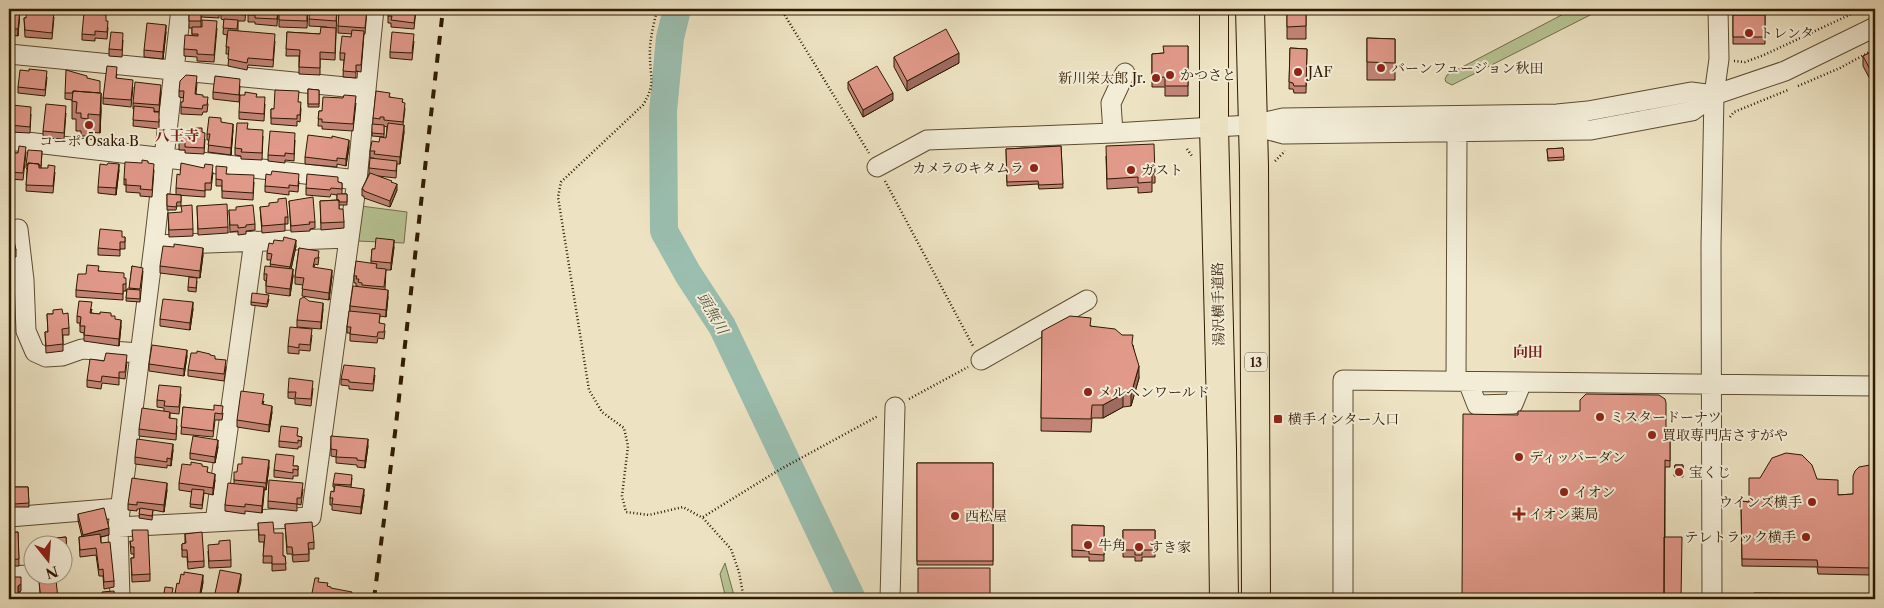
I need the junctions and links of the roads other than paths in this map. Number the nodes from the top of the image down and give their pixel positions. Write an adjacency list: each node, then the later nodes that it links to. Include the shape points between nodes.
1 (181, 9): 8 (street)
2 (374, 9): 10 (street)
3 (1214, 9): 13 (highway, 湯沢横手道路)
4 (1250, 9): 12 (highway, 13)
5 (1718, 9): 11 (street)
6 (1875, 26): 11 (street, via 1785,71)
7 (9, 54): 8 (street)
8 (174, 70): 10 (street); 17 (street)
9 (1125, 73): 14 (street, via 1111,103)
10 (366, 89): 19 (street)
11 (1714, 95): 12 (street, via 1691,92 1557,114 1284,118); 15 (street, via 1692,111 1591,130); 28 (street)
12 (1252, 125): 13 (street); 15 (street, via 1284,134); 40 (highway, 13)
13 (1214, 127): 14 (street); 39 (highway, 湯沢横手道路)
14 (1113, 133): 18 (street, via 926,140)
15 (1457, 133): 27 (street)
16 (9, 140): 17 (street)
17 (164, 157): 19 (street); 23 (street)
18 (877, 167)
19 (357, 180): 21 (street)
20 (18, 229): 25 (street, via 26,331 35,352 46,357 82,349)
21 (350, 238): 22 (street); 33 (street, via 312,517)
22 (254, 241): 23 (street); 33 (street)
23 (154, 245): 25 (street)
24 (1087, 300): 26 (street)
25 (140, 354): 31 (street)
26 (980, 360)
27 (1462, 381): 28 (street); 41 (street, via 1343,380)
28 (1711, 385): 29 (street); 42 (street)
29 (1875, 386)
30 (895, 407): 38 (street)
31 (120, 508): 32 (street); 34 (street)
32 (9, 517)
33 (215, 522): 34 (street)
34 (118, 527): 37 (street)
35 (9, 576): 36 (street, via 29,575)
36 (30, 599)
37 (120, 599)
38 (890, 599)
39 (1224, 599)
40 (1256, 599)
41 (1343, 599)
42 (1712, 599)

